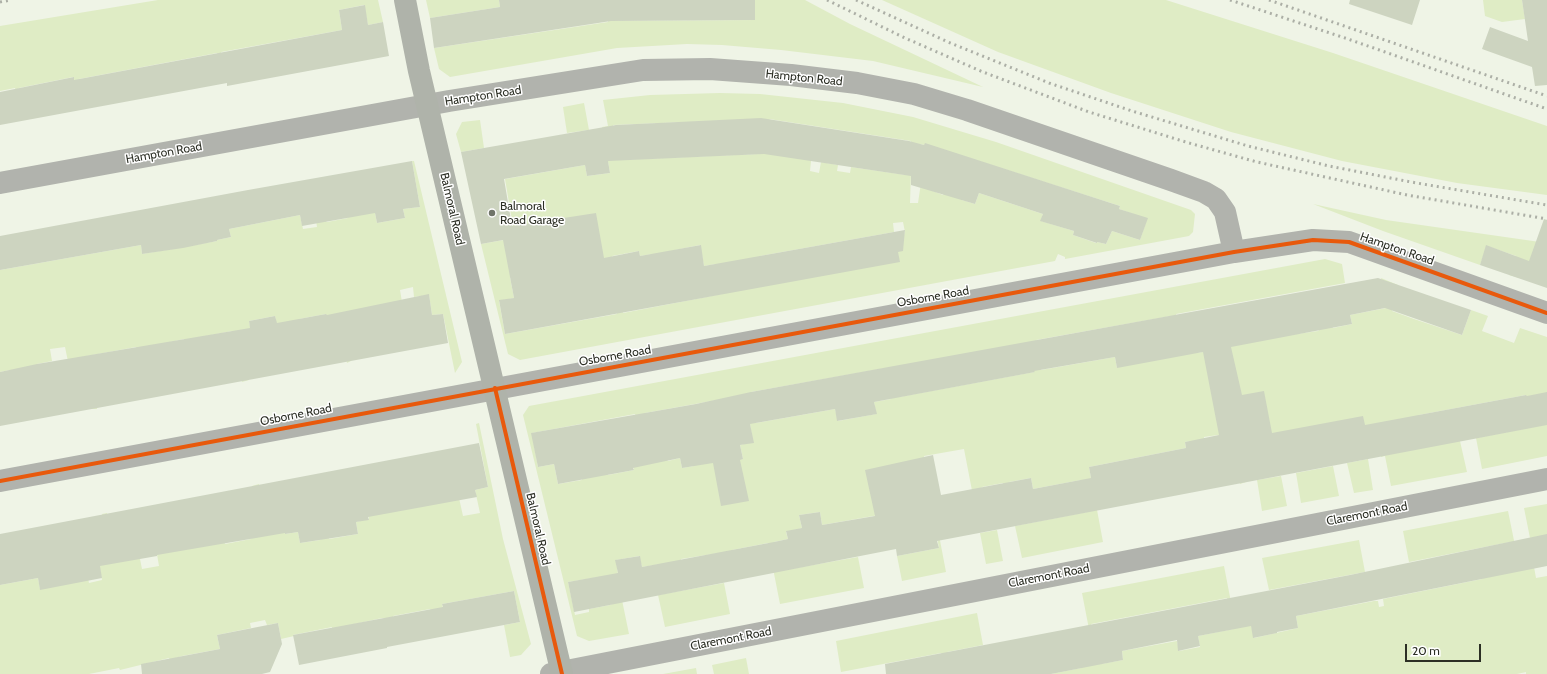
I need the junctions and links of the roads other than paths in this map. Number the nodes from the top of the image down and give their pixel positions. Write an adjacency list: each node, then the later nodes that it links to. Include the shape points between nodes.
1 (405, 0): 2 (street, Balmoral Road)
2 (427, 105): 3 (street, Hampton Road); 4 (street, Hampton Road, via 643,70 710,69 858,83 914,94 952,105 1204,192 1216,199 1225,212); 6 (street, Balmoral Road)
3 (0, 183)
4 (1234, 252): 5 (street, Hampton Road, via 1313,240 1348,242); 6 (street, Osborne Road)
5 (1547, 313)
6 (495, 388): 8 (street, Osborne Road); 9 (street, Balmoral Road)
7 (1547, 480): 9 (street, Claremont Road)
8 (0, 481)
9 (558, 673)

